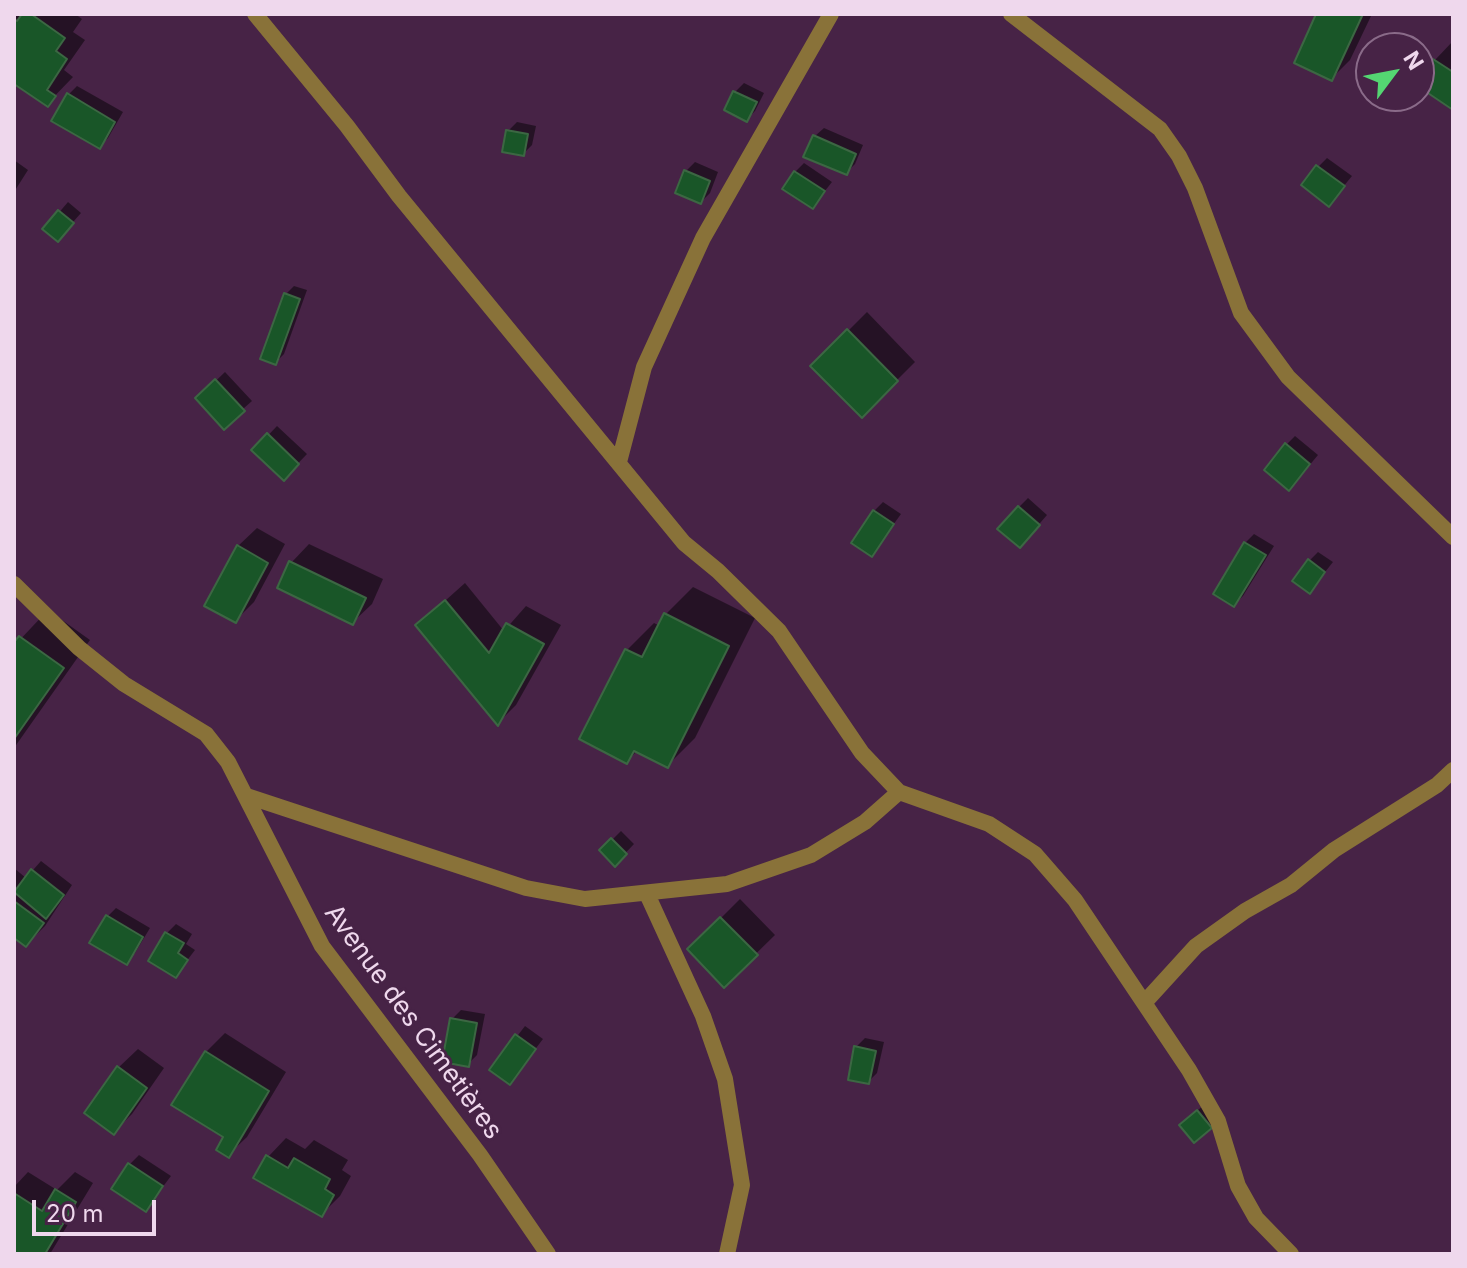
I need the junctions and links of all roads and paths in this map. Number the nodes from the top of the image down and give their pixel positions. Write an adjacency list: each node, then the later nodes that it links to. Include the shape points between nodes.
1 (255, 14): 4 (street)
2 (831, 14): 4 (street, via 703,238 644,367)
3 (1011, 14): 5 (street, via 1160,129 1195,188 1241,313 1288,377)
4 (619, 462): 8 (street, via 684,543 779,631 862,753)
5 (1453, 537)
6 (14, 584): 9 (street, Avenue des Cimetières, via 124,684 206,734)
7 (1453, 770): 11 (street, via 1196,946)
8 (899, 792): 10 (street, via 865,822 811,855 727,884); 11 (street, via 989,824 1035,854 1075,900)
9 (247, 796): 10 (street, via 526,888 585,899); 12 (street, Avenue des Cimetières, via 322,946)
10 (647, 894): 13 (street, via 703,1016 725,1079 742,1185)
11 (1144, 1003): 14 (street, via 1218,1121 1238,1186 1256,1218)
12 (548, 1254)
13 (727, 1254)
14 (1291, 1254)

